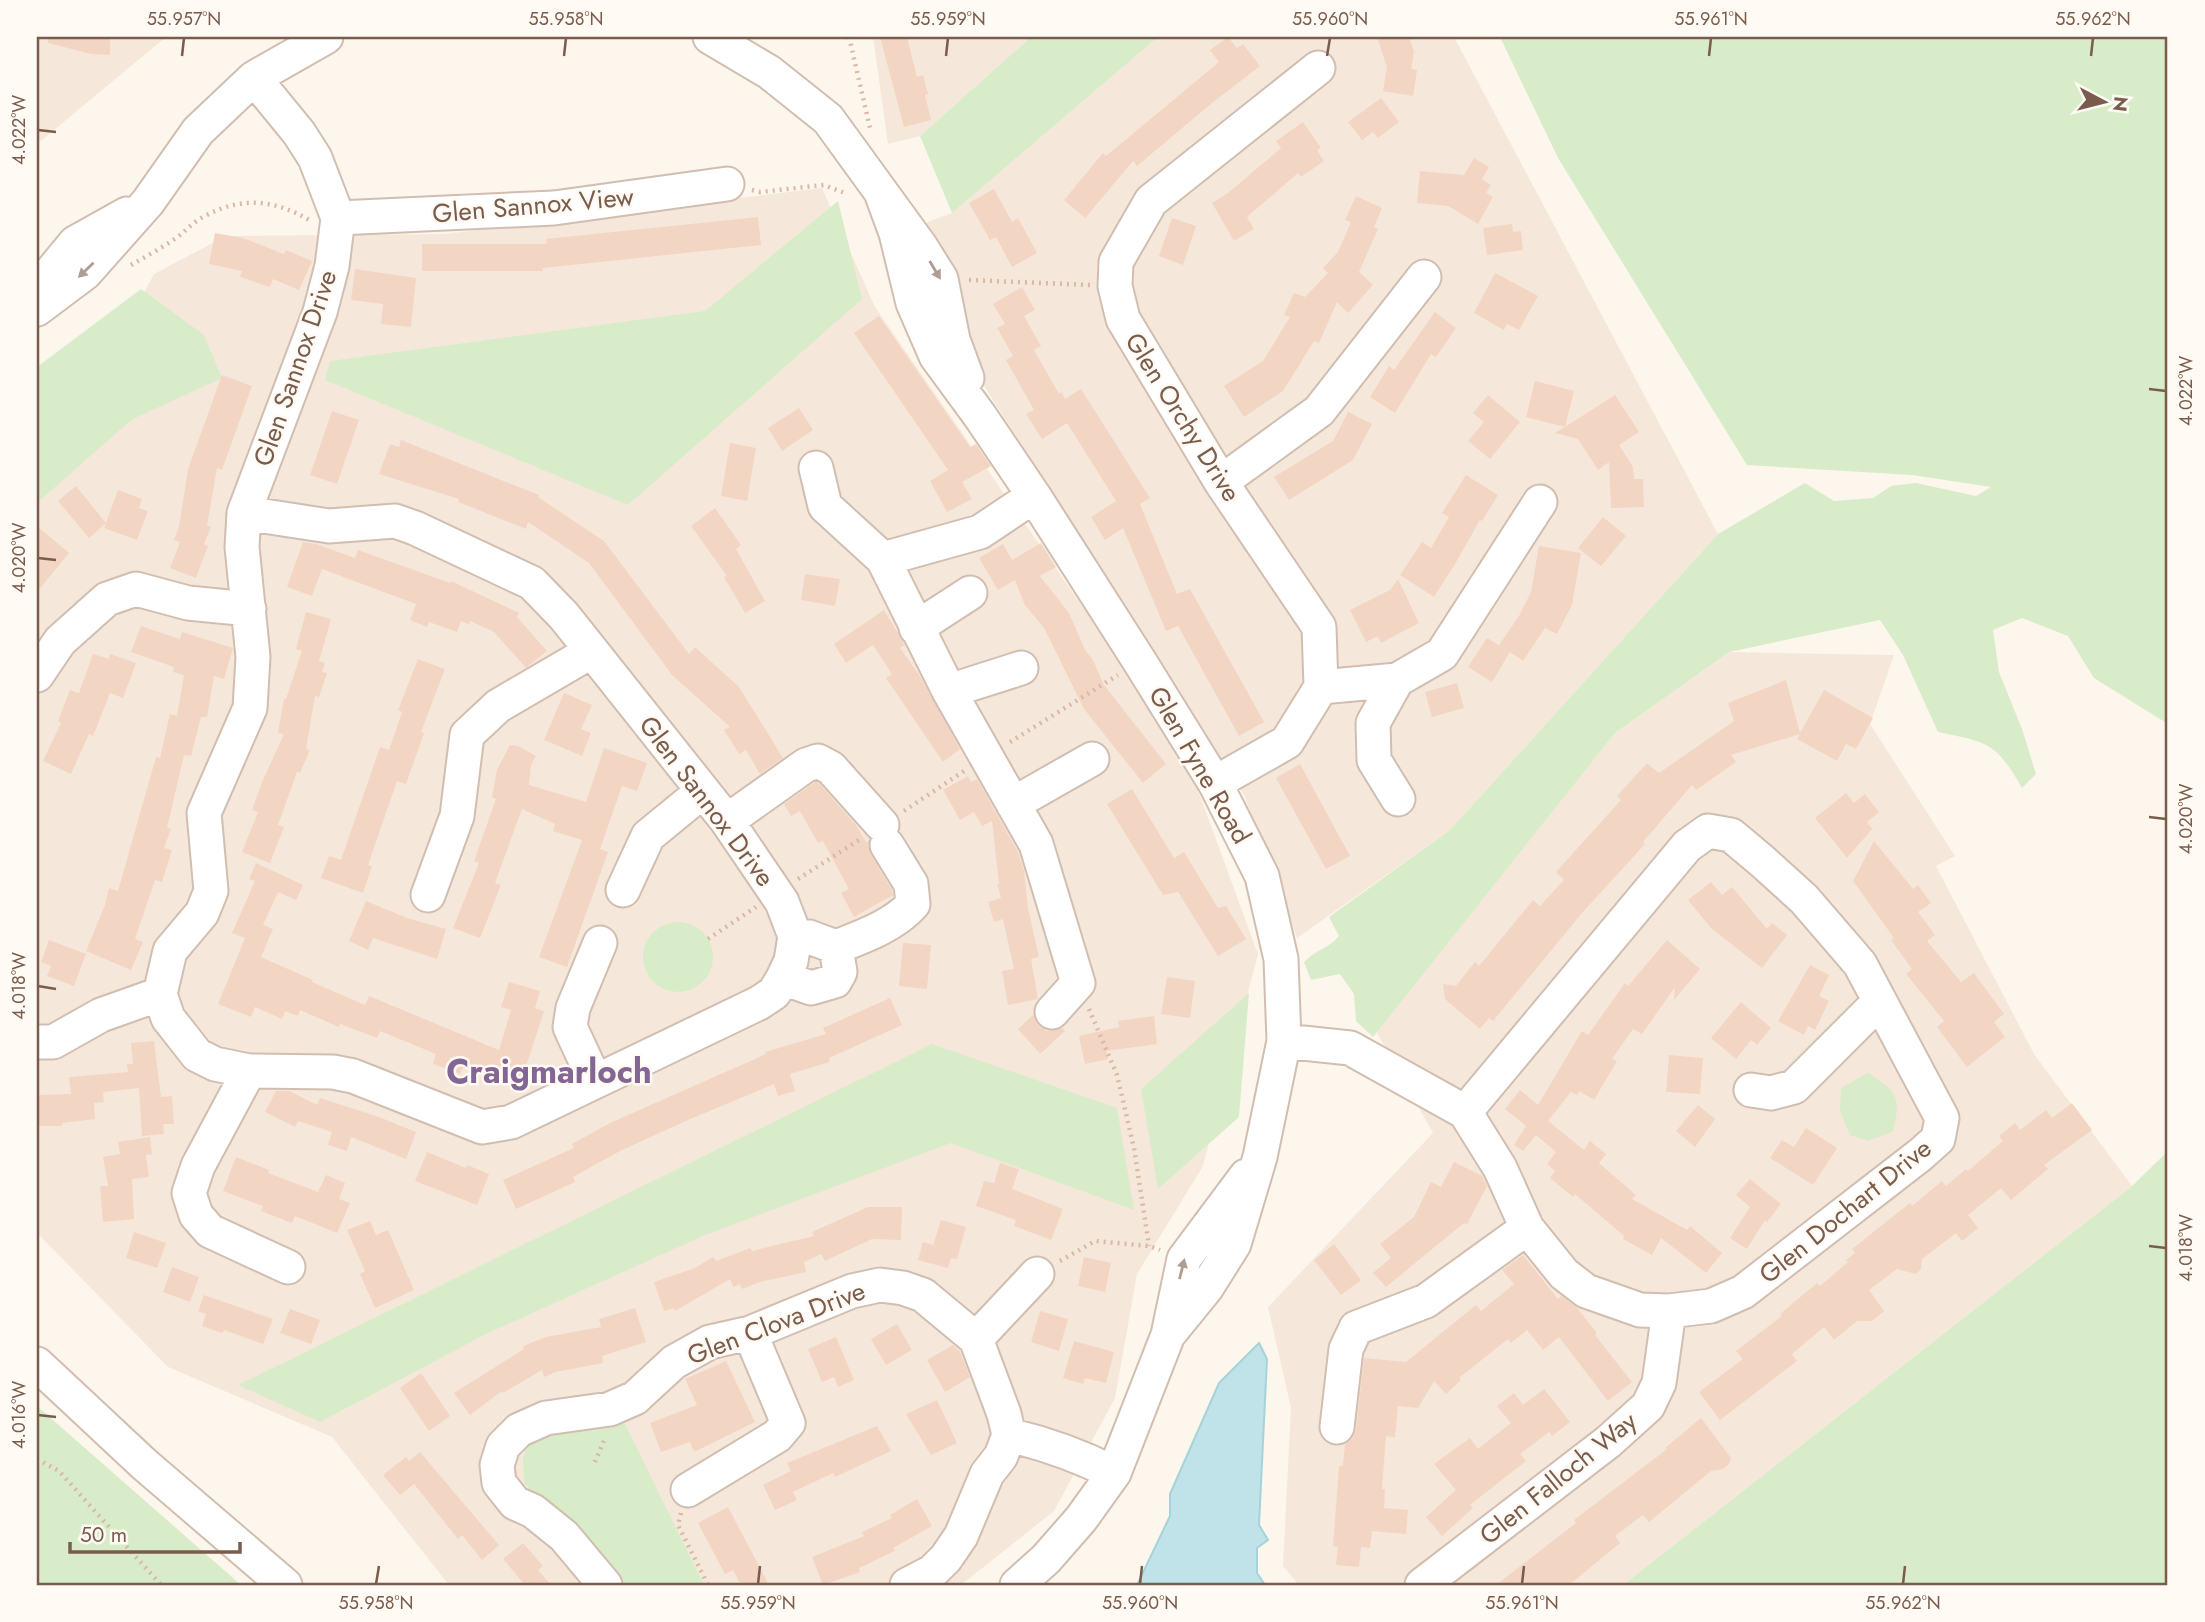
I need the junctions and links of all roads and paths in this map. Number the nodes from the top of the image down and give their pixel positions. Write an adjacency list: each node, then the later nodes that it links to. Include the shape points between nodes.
1 (326, 37): 5 (street)
2 (710, 37): 8 (street, Glen Fyne Road, via 769,72 828,119)
3 (849, 37): 6 (path)
4 (1318, 68): 15 (street, Glen Orchy Drive, via 1151,201 1116,262)
5 (254, 78): 9 (street, via 198,131); 10 (street, Glen Sannox Drive, via 315,158)
6 (872, 137)
7 (727, 184): 8 (path, via 760,192 824,185); 10 (street, Glen Sannox View, via 554,208)
8 (867, 197): 14 (street, Glen Fyne Road, one-way to 14, via 921,247); 18 (street, Glen Fyne Road, via 896,233 913,303 936,356)
9 (148, 202): 16 (street, via 75,243); 17 (street, one-way to 17, via 85,273)
10 (338, 218): 11 (street, Glen Sannox Drive)
11 (332, 265): 12 (path, via 312,221 290,209 259,202 232,204 201,218); 23 (street, Glen Sannox Drive, via 320,312)
12 (126, 268)
13 (1423, 277): 20 (street, via 1319,411)
14 (941, 279): 15 (path); 18 (street, Glen Fyne Road, via 953,340)
15 (1115, 286): 20 (street, Glen Orchy Drive, via 1123,319)
16 (37, 289)
17 (37, 309)
18 (980, 416): 21 (street, Glen Fyne Road)
19 (816, 468): 24 (street, via 825,506)
20 (1221, 482): 33 (street, Glen Orchy Drive, via 1319,627)
21 (1034, 496): 24 (street, via 980,532); 29 (street, Glen Fyne Road)
22 (1540, 502): 32 (street, via 1442,654)
23 (244, 513): 26 (street, Glen Sannox Drive, via 242,547); 28 (street, Glen Sannox Drive, via 329,526 395,521 415,528 533,583)
24 (883, 559): 27 (street)
25 (970, 593): 27 (street)
26 (249, 609): 31 (street, via 188,603 136,589 107,599 60,641); 52 (street, Glen Sannox Drive, via 253,657 250,708 204,813 211,891 202,913 170,951)
27 (916, 628): 34 (street)
28 (592, 650): 38 (street, Glen Sannox Drive); 45 (street, via 498,706 467,735 457,816)
29 (1140, 662): 35 (path); 37 (street, Glen Fyne Road)
30 (1021, 668): 34 (street)
31 (37, 674)
32 (1397, 680): 33 (street); 39 (street, via 1373,723 1374,760)
33 (1321, 687): 37 (street, via 1287,742)
34 (949, 691): 35 (street)
35 (986, 757): 40 (street); 42 (path)
36 (1092, 760): 40 (street)
37 (1215, 783): 55 (street, Glen Fyne Road, via 1262,876 1281,959)
38 (703, 791): 41 (street, Glen Sannox Drive); 43 (street, via 648,836)
39 (1398, 799)
40 (1013, 804): 51 (street, via 1035,844)
41 (727, 821): 42 (street, via 818,761 831,768); 44 (street, Glen Sannox Drive)
42 (885, 835): 44 (path); 49 (street, via 911,884 913,904 906,913)
43 (623, 890)
44 (776, 894): 46 (street, Glen Sannox Drive); 47 (path)
45 (428, 895)
46 (795, 936): 49 (street); 50 (street)
47 (708, 939)
48 (600, 943): 58 (street, via 569,1027)
49 (836, 947): 50 (street, via 840,972 835,981 811,988)
50 (783, 978): 58 (street, via 774,993 759,1003)
51 (1078, 983): 54 (street); 63 (path, via 1117,1075)
52 (160, 994): 56 (street, via 101,1015 53,1042); 57 (street, via 168,1018 197,1055)
53 (1879, 1002): 59 (street, via 1794,1087 1772,1093); 60 (street, Glen Dochart Drive, via 1860,964 1804,900 1731,835 1708,831 1686,846); 67 (street, Glen Dochart Drive, via 1942,1118 1938,1139 1743,1292 1711,1306)
54 (1052, 1012)
55 (1284, 1041): 60 (street, Glen Dochart Drive, via 1350,1048); 61 (street, Glen Fyne Road)
56 (37, 1042)
57 (249, 1071): 58 (street, via 353,1076 482,1127 511,1122); 65 (street, via 198,1166 189,1193 196,1214 210,1231)
58 (595, 1081)
59 (1751, 1090)
60 (1465, 1112): 62 (street, Glen Dochart Drive, via 1500,1168)
61 (1260, 1157): 64 (street, Glen Fyne Road); 69 (street, Glen Fyne Road, via 1234,1244)
62 (1527, 1228): 67 (street, Glen Dochart Drive, via 1564,1274 1586,1291 1640,1310); 72 (street, via 1426,1301 1356,1328 1346,1349)
63 (1149, 1246): 64 (path); 66 (path, via 1095,1241)
64 (1184, 1259): 69 (street, Glen Fyne Road, one-way to 64)
65 (288, 1267)
66 (1037, 1274): 70 (street)
67 (1669, 1311): 83 (street, Glen Falloch Way, via 1659,1383 1648,1406)
68 (750, 1333): 70 (street, Glen Clova Drive, via 852,1291 880,1285 923,1295); 76 (street, via 788,1423 777,1436); 79 (street, Glen Clova Drive, via 710,1342 674,1362 635,1398 610,1409 546,1418 519,1430 503,1446 497,1465 499,1483 514,1503 533,1511 564,1536)
69 (1168, 1335): 75 (street, Glen Fyne Road)
70 (976, 1339): 73 (street, Glen Clova Drive)
71 (37, 1364): 78 (street)
72 (1337, 1427)
73 (1009, 1435): 75 (street, via 1056,1447); 81 (street, via 961,1536 932,1572)
74 (37, 1459): 77 (path, via 59,1471)
75 (1114, 1473): 82 (street, Glen Fyne Road, via 1081,1519)
76 (688, 1490): 80 (path, via 678,1525)
77 (161, 1585)
78 (285, 1585)
79 (606, 1585)
80 (708, 1585)
81 (908, 1585)
82 (1017, 1585)
83 (1422, 1585)

